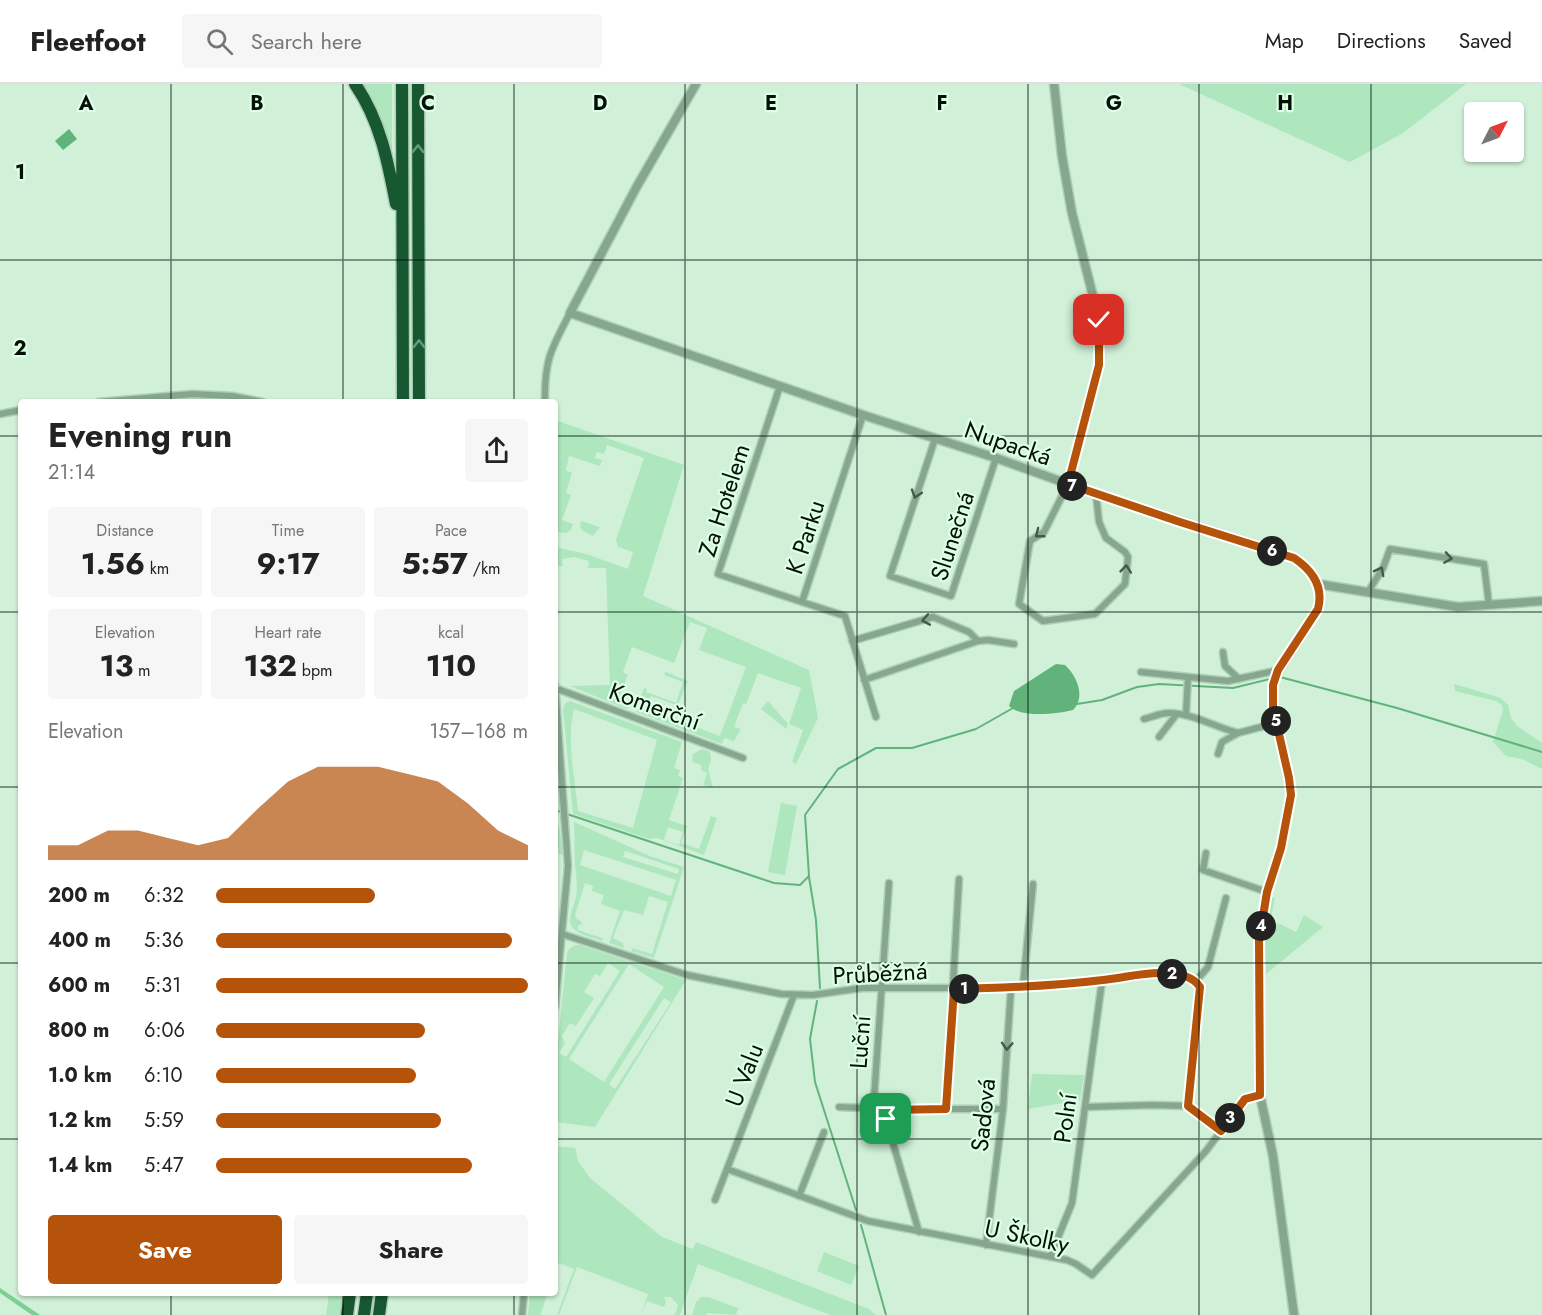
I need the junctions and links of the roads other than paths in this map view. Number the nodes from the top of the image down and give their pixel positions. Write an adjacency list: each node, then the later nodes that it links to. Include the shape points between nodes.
1 (355, 84): 6 (highway, via 381,138)
2 (402, 84): 6 (highway)
3 (420, 84): 12 (highway, one-way to 3)
4 (696, 84): 7 (street)
5 (1054, 84): 19 (street, via 1072,213 1099,320 1099,365)
6 (402, 229): 11 (highway)
7 (570, 313): 8 (street, Nupacká); 13 (street, via 551,348 544,376)
8 (780, 386): 16 (street, Nupacká); 24 (street, Za Hotelem, via 718,574)
9 (134, 399): 10 (street, via 192,394)
10 (248, 399)
11 (403, 399)
12 (419, 399)
13 (545, 399)
14 (18, 411): 15 (street)
15 (0, 414)
16 (863, 415): 17 (street, Nupacká); 24 (street, K Parku)
17 (935, 439): 18 (street, Nupacká); 18 (street, Slunečná, one-way to 18, via 890,576 951,596)
18 (996, 458): 19 (street, Nupacká)
19 (1068, 484): 20 (street, Nupacká); 20 (street, one-way to 20, via 1044,532 1030,541 1018,604 1043,621 1095,614 1125,584 1128,556 1106,538 1099,522)
20 (1096, 494): 21 (street, Nupacká, via 1294,558 1309,569)
21 (1318, 584): 22 (street); 31 (street, via 1318,609)
22 (1368, 592): 25 (street, via 1458,607); 25 (street, one-way to 25, via 1390,549 1484,564)
23 (1542, 601): 25 (street)
24 (802, 602): 26 (street, K Parku, via 845,616)
25 (1489, 605)
26 (852, 641): 27 (street, one-way to 26, via 969,632 933,617); 34 (street, K Parku)
27 (978, 641): 28 (street); 34 (street)
28 (1014, 644)
29 (1223, 652): 33 (street, via 1225,666)
30 (1141, 672): 32 (street)
31 (1277, 672): 33 (street); 40 (street, via 1273,685)
32 (1188, 679): 33 (street); 36 (street)
33 (1239, 679)
34 (864, 680): 38 (street, K Parku)
35 (558, 687): 45 (street, Komerční)
36 (1186, 714): 37 (street); 42 (street)
37 (1176, 715): 39 (street); 43 (street)
38 (876, 717)
39 (1144, 719)
40 (1276, 723): 42 (street); 50 (street, via 1291,795 1281,848)
41 (558, 726): 52 (street, Komerční, via 567,847)
42 (1238, 733): 44 (street, via 1222,742)
43 (1159, 738)
44 (1218, 754)
45 (743, 758)
46 (1206, 853): 50 (street, via 1203,870)
47 (959, 879): 59 (street)
48 (889, 883): 57 (street, Luční)
49 (1033, 884): 56 (street)
50 (1267, 892): 61 (street, via 1259,941)
51 (1226, 898): 55 (street, via 1208,967)
52 (562, 934): 53 (street, Komerční); 60 (street, Průběžná, via 703,979)
53 (558, 976)
54 (1102, 981): 55 (street, Průběžná, via 1163,973); 56 (street, Průběžná); 64 (street, Polní)
55 (1196, 981): 62 (street, via 1201,993)
56 (1023, 986): 58 (street, Průběžná)
57 (881, 987): 59 (street, Průběžná); 60 (street, Průběžná); 65 (street, Luční, via 874,1098)
58 (1011, 988): 59 (street, Průběžná); 67 (street, Sadová, one-way to 67)
59 (954, 989): 66 (street)
60 (794, 995): 70 (street, U Valu)
61 (1260, 1095): 68 (street, via 1245,1099); 84 (street)
62 (1188, 1106): 64 (street); 68 (street)
63 (839, 1107): 65 (street)
64 (1085, 1107): 75 (street, Polní, via 1072,1203)
65 (879, 1108): 66 (street); 73 (street, Luční, via 885,1116)
66 (946, 1109): 67 (street)
67 (1003, 1109): 74 (street, Sadová)
68 (1221, 1131): 75 (street, U Školky, via 1092,1275 1076,1264)
69 (824, 1132): 71 (street)
70 (727, 1168): 71 (street); 72 (street, U Valu)
71 (799, 1196): 73 (street, U Školky, via 868,1221)
72 (715, 1200)
73 (919, 1232): 74 (street, U Školky)
74 (986, 1245): 75 (street, U Školky)
75 (1050, 1257)
76 (350, 1296): 80 (highway)
77 (367, 1296): 81 (highway)
78 (382, 1296): 82 (highway)
79 (524, 1296): 83 (street)
80 (347, 1315)
81 (364, 1315)
82 (379, 1315)
83 (522, 1315)
84 (1294, 1315)

